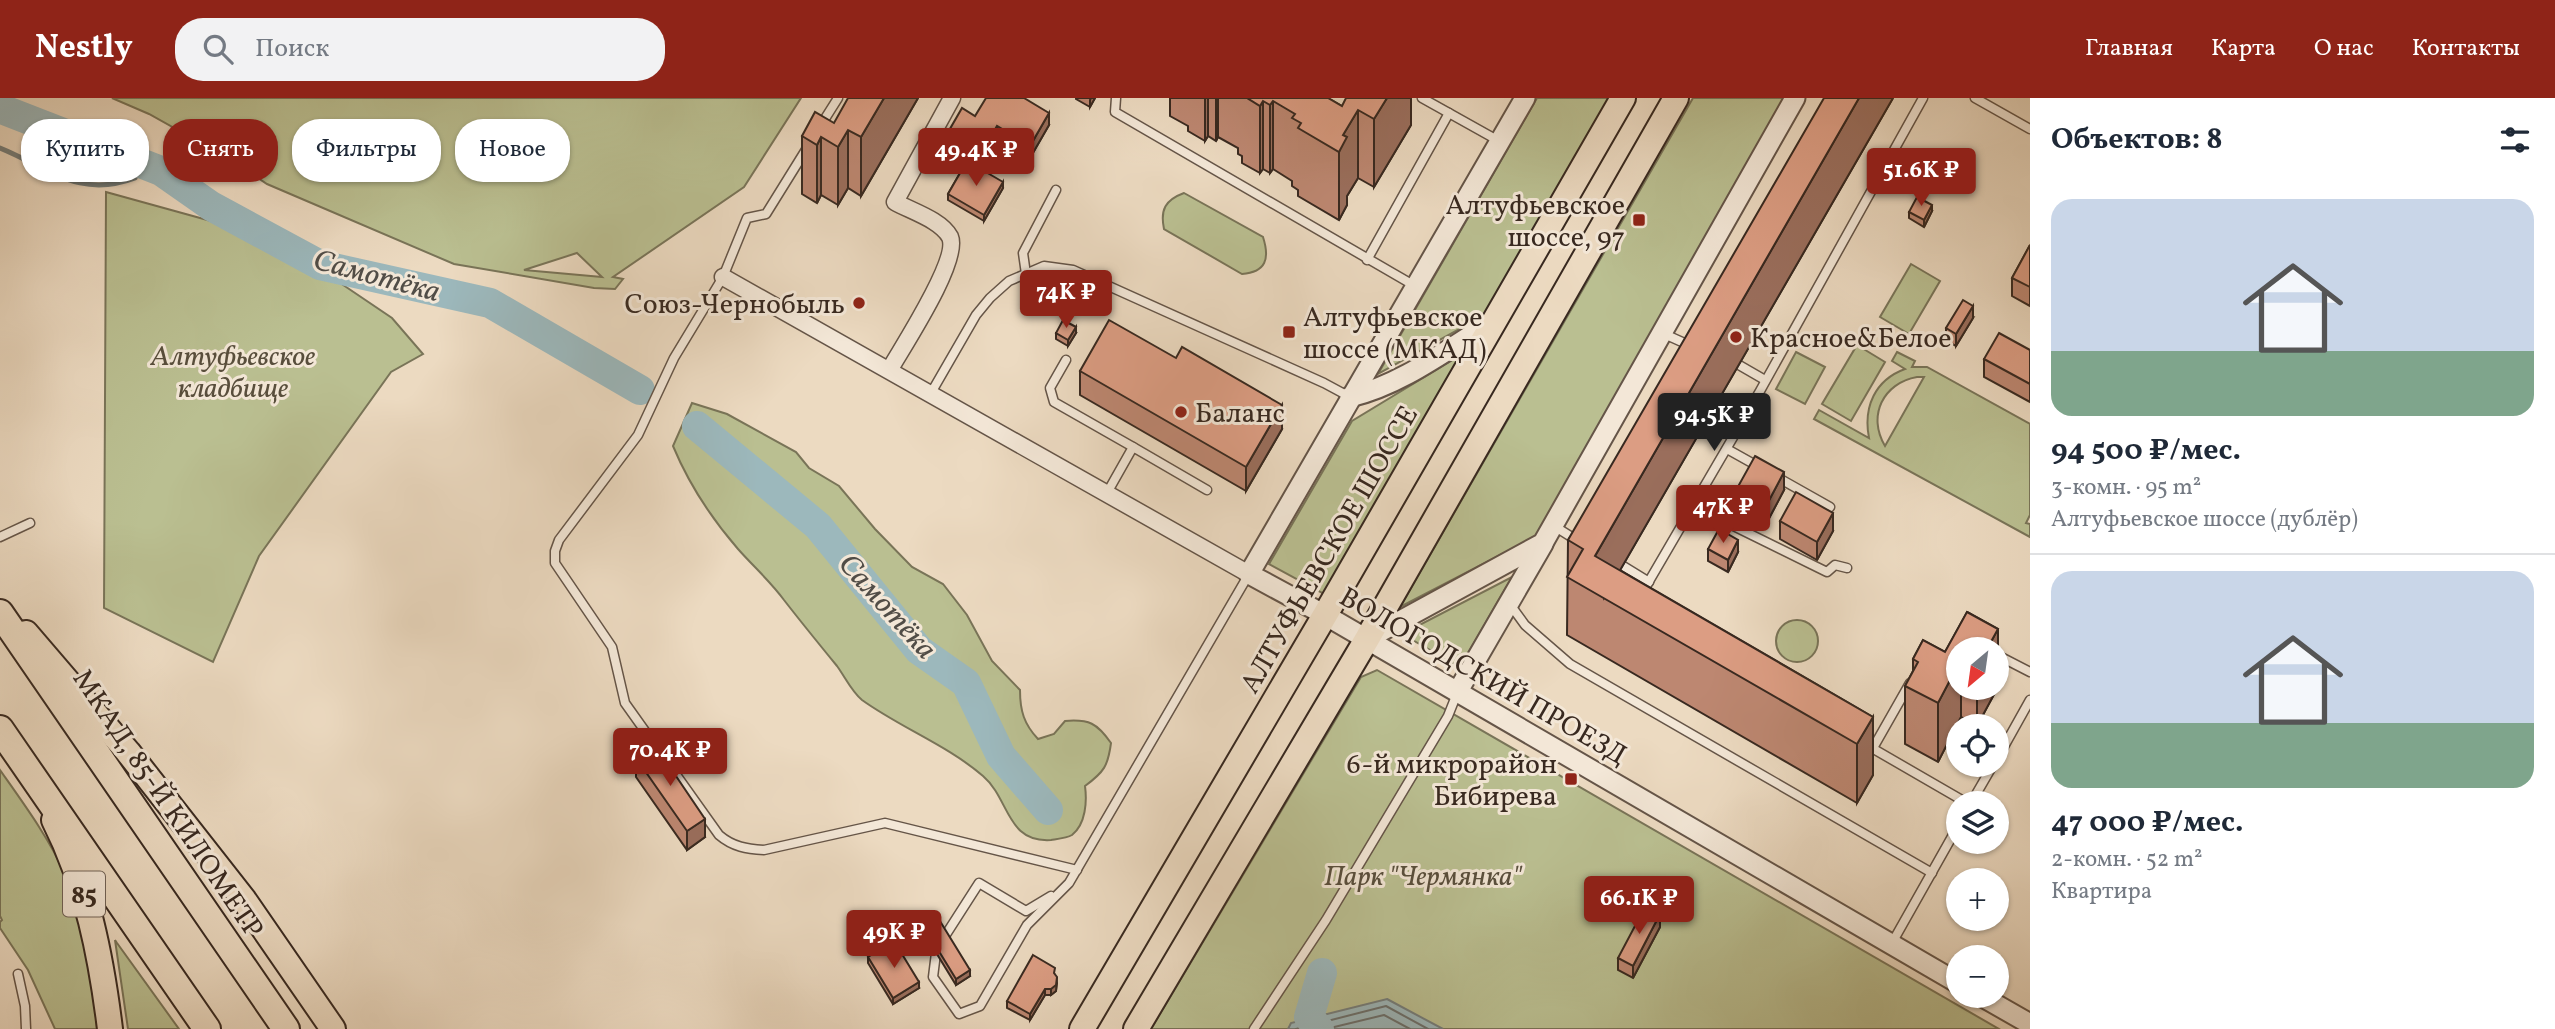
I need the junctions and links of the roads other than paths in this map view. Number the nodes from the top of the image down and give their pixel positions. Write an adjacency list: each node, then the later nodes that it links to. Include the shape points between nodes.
1 (838, 98): 13 (lane)
2 (952, 98): 26 (street, via 895,202 940,226 950,238 949,261)
3 (1116, 98): 17 (lane, via 1115,112)
4 (1422, 98): 11 (lane)
5 (1525, 98): 14 (street)
6 (1623, 98): 21 (main road, АЛТУФЬЕВСКОЕ ШОССЕ)
7 (1676, 98): 50 (main road)
8 (1796, 98): 22 (street)
9 (1923, 98): 27 (lane)
10 (1975, 98): 12 (lane)
11 (1449, 113): 14 (lane); 17 (lane)
12 (2030, 129)
13 (816, 133)
14 (1499, 141): 20 (street)
15 (809, 144): 19 (lane, via 766,214 747,218)
16 (1056, 190): 18 (lane, via 1023,253)
17 (1367, 260): 20 (lane)
18 (1026, 274): 28 (lane, via 1009,281 976,315); 29 (lane, via 1044,266 1073,270)
19 (723, 276): 26 (street, ВОЛОГОДСКИЙ ПРОЕЗД, via 862,349); 63 (lane, via 674,358 639,435 555,551 555,563 612,646 625,703 729,843 764,850 885,823)
20 (1415, 286): 29 (street)
21 (1495, 320): 29 (street, via 1391,384); 49 (main road, АЛТУФЬЕВСКОЕ ШОССЕ)
22 (1662, 333): 23 (lane); 37 (street)
23 (1700, 348)
24 (1066, 360): 30 (lane, via 1050,388 1054,402)
25 (1739, 365): 27 (lane)
26 (890, 369): 28 (street, ВОЛОГОДСКИЙ ПРОЕЗД)
27 (1765, 380): 31 (lane)
28 (931, 393): 33 (street, ВОЛОГОДСКИЙ ПРОЕЗД)
29 (1350, 397): 43 (street)
30 (1133, 447): 32 (lane); 33 (lane)
31 (1727, 449): 34 (lane); 35 (lane)
32 (1207, 490)
33 (1107, 493): 43 (street, ВОЛОГОДСКИЙ ПРОЕЗД)
34 (1693, 506): 42 (lane, via 1827,572 1835,565); 44 (lane)
35 (1830, 507)
36 (30, 523): 38 (lane)
37 (1554, 526): 39 (street); 40 (lane)
38 (0, 537)
39 (1543, 543): 46 (street); 50 (street)
40 (1586, 545)
41 (1623, 566): 44 (lane)
42 (1847, 568)
43 (1249, 573): 49 (street, ВОЛОГОДСКИЙ ПРОЕЗД); 63 (lane)
44 (1649, 582): 47 (lane)
45 (0, 603): 71 (main road, via 136,763)
46 (1509, 603): 54 (street); 64 (lane, via 1525,625 1570,664)
47 (1634, 607)
48 (0, 613): 77 (highway, МКАД, 85-Й КИЛОМЕТР)
49 (1325, 615): 50 (street, ВОЛОГОДСКИЙ ПРОЕЗД); 80 (main road, АЛТУФЬЕВСКОЕ ШОССЕ)
50 (1367, 639): 54 (street, ВОЛОГОДСКИЙ ПРОЕЗД); 81 (main road)
51 (2009, 662): 52 (lane)
52 (2030, 673)
53 (1921, 681): 59 (lane, via 1911,681)
54 (1458, 691): 67 (street, ВОЛОГОДСКИЙ ПРОЕЗД); 82 (lane, via 1448,716 1348,883)
55 (2030, 700): 57 (lane)
56 (0, 729): 60 (highway)
57 (2009, 738)
58 (1861, 742): 59 (lane)
59 (1873, 748): 61 (lane)
60 (28, 769): 75 (main road, 85, via 83,892 102,965); 76 (highway)
61 (1948, 791)
62 (1946, 848): 64 (lane)
63 (1077, 870): 65 (lane)
64 (1932, 873): 67 (lane)
65 (1063, 889): 66 (lane, via 1026,911 979,883); 68 (lane, via 1027,925 980,1006 959,1014 933,977)
66 (945, 936)
67 (1891, 944): 70 (street, ВОЛОГОДСКИЙ ПРОЕЗД)
68 (936, 953)
69 (18, 974): 74 (lane)
70 (1946, 976)
71 (299, 978): 78 (main road); 79 (main road)
72 (2002, 1008): 73 (street)
73 (2030, 1024)
74 (26, 1029)
75 (110, 1029)
76 (206, 1029)
77 (286, 1029)
78 (333, 1029)
79 (344, 1029)
80 (1082, 1029)
81 (1136, 1029)
82 (1254, 1029)

